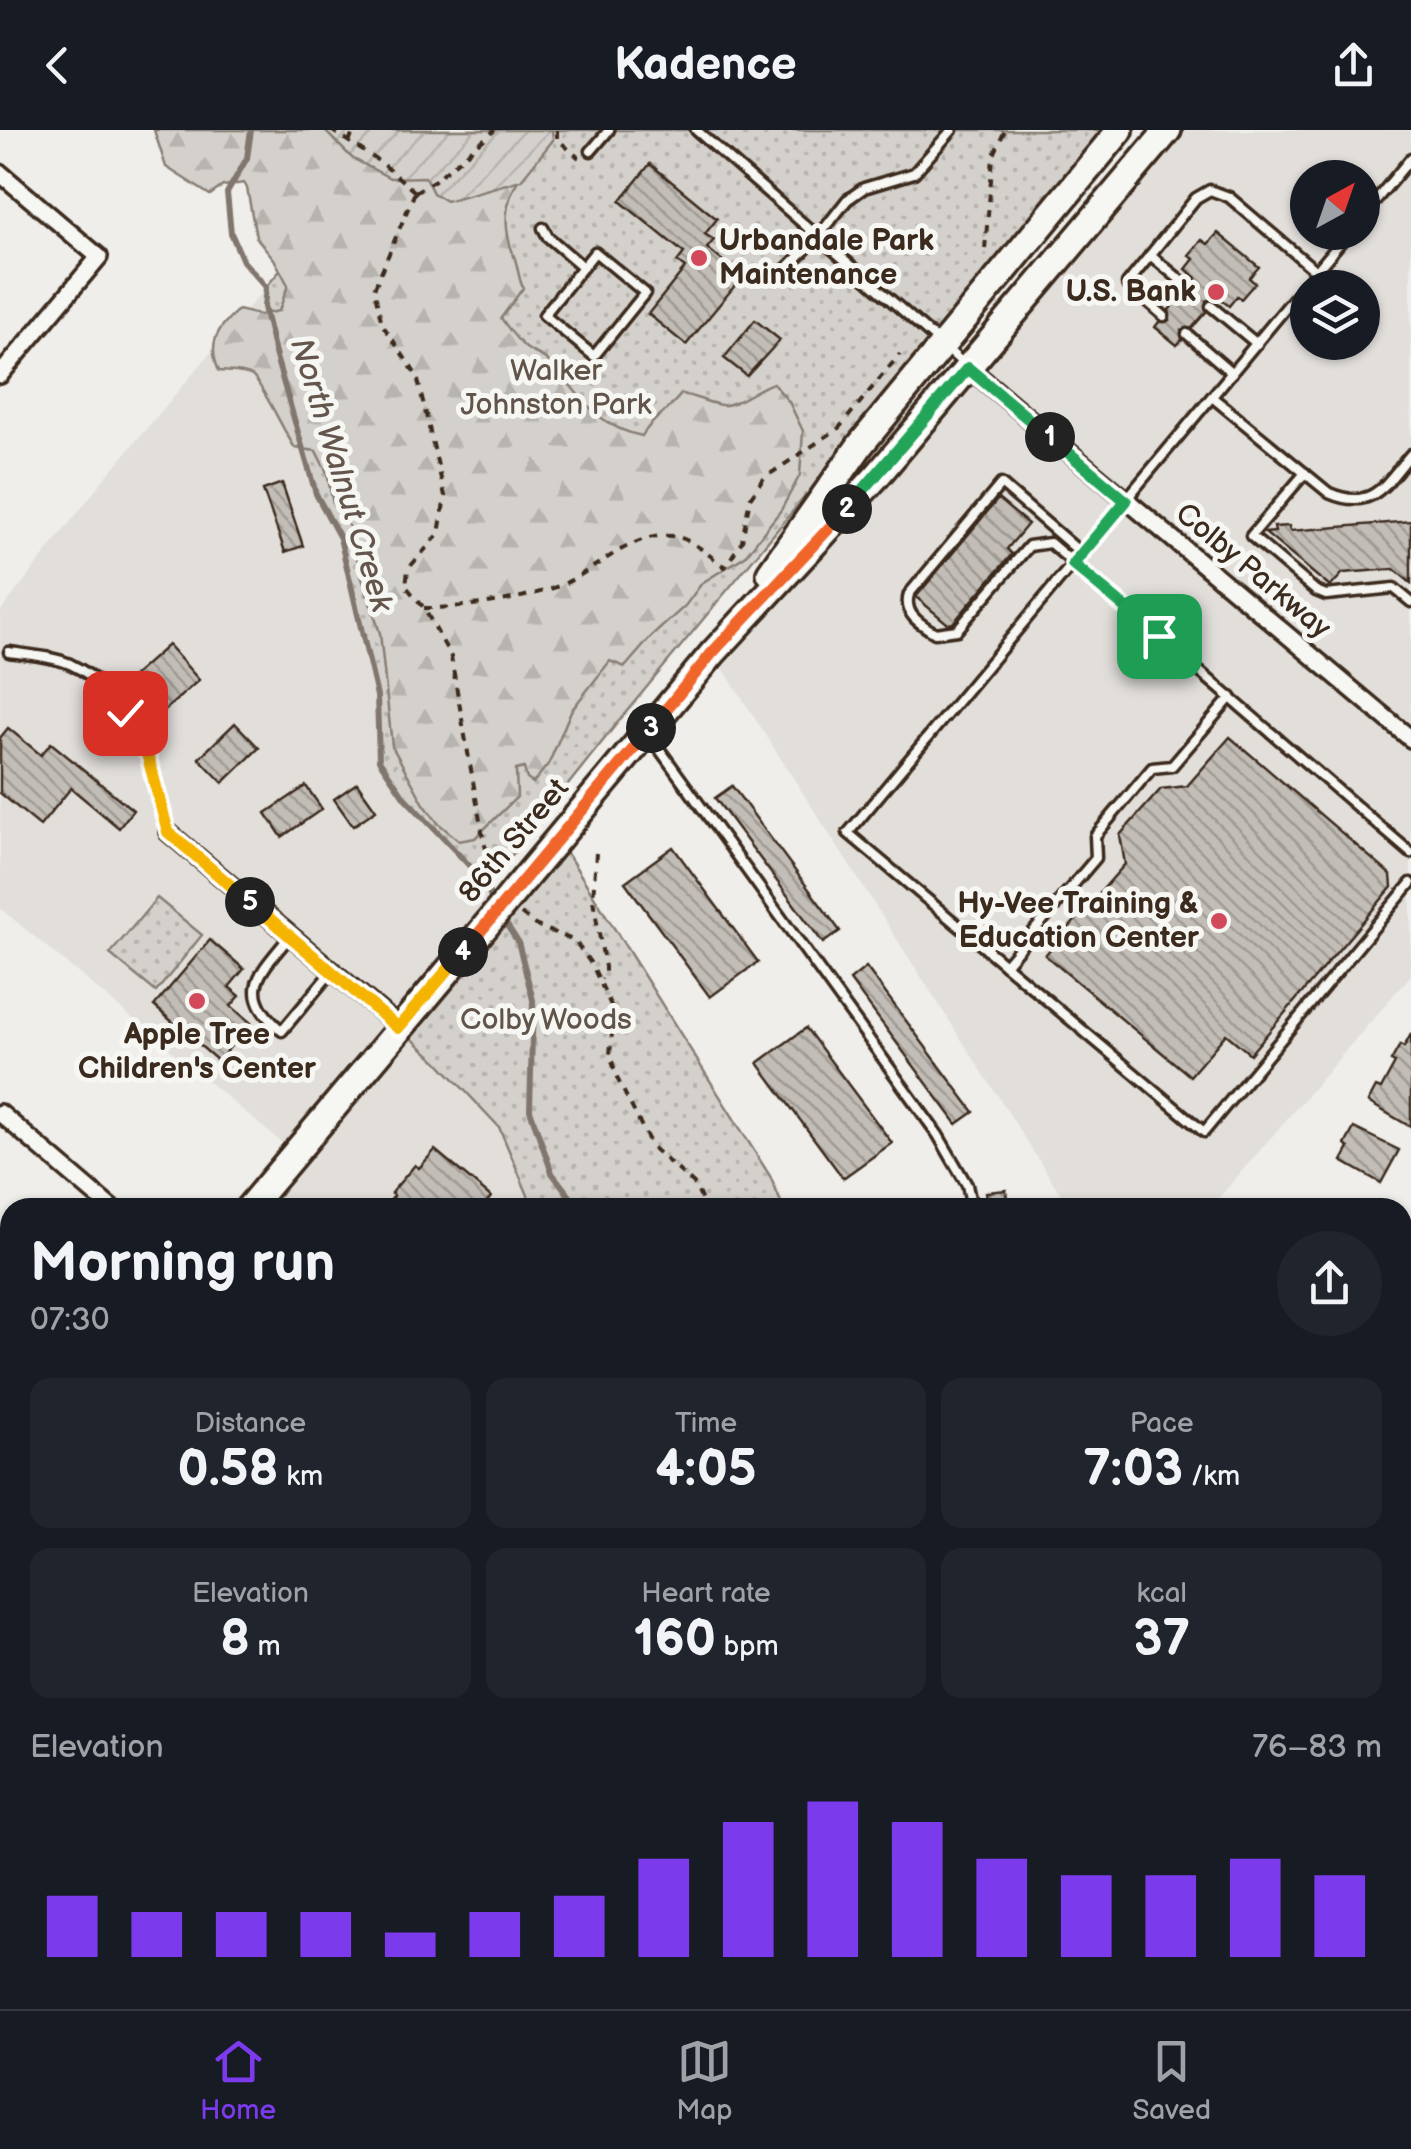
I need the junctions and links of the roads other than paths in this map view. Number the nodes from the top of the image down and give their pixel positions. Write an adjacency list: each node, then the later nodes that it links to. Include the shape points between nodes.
1 (609, 130): 6 (lane)
2 (696, 130): 11 (lane)
3 (952, 130): 11 (lane, via 914,173 854,194)
4 (1120, 130): 23 (main road, 86th Street)
5 (1168, 130): 25 (main road, 86th Street)
6 (591, 151)
7 (1411, 158): 9 (lane)
8 (0, 173): 27 (street, via 99,257)
9 (1380, 195)
10 (543, 228): 14 (lane)
11 (818, 237): 15 (lane); 23 (lane)
12 (1335, 250): 17 (lane)
13 (1150, 255): 16 (lane, via 1196,198 1218,190); 18 (lane); 21 (lane, via 1127,284)
14 (583, 267): 14 (lane, via 596,252 646,293 594,356 544,315)
15 (786, 269)
16 (1315, 270)
17 (1319, 270)
18 (1189, 287)
19 (1290, 304): 24 (lane)
20 (1211, 306): 24 (lane)
21 (1164, 316)
22 (1186, 334): 26 (lane)
23 (942, 344): 25 (lane); 36 (main road, 86th Street, via 860,444)
24 (1257, 344): 26 (lane)
25 (968, 368): 31 (street, Colby Parkway); 36 (main road, 86th Street)
26 (1232, 373): 28 (lane)
27 (0, 375)
28 (1212, 397): 30 (lane); 31 (lane)
29 (1411, 454): 30 (lane, via 1378,493 1364,499 1346,500)
30 (1305, 473): 34 (lane, via 1251,536 1316,591 1394,588)
31 (1126, 501): 32 (lane); 39 (street, Colby Parkway)
32 (1082, 554): 33 (lane); 33 (lane, via 1001,484 906,603 922,625 957,630 1030,546 1050,544)
33 (1073, 564): 37 (lane); 44 (lane, via 848,834)
34 (1411, 602)
35 (9, 652): 40 (lane, via 69,664 106,687 148,757)
36 (712, 653): 38 (main road, 86th Street)
37 (1231, 697): 41 (lane); 44 (lane, via 1172,766 1152,768 1095,836 1096,858)
38 (647, 733): 46 (main road, 86th Street, bridge); 50 (lane, via 938,1135)
39 (1411, 739)
40 (168, 832): 43 (street)
41 (1411, 854)
42 (1411, 883): 44 (lane, via 1204,1132)
43 (290, 936): 45 (street); 45 (lane, via 257,977 256,999 270,1021 282,1031)
44 (1005, 965)
45 (332, 971): 46 (street)
46 (398, 1028): 49 (main road, 86th Street)
47 (0, 1113): 48 (street)
48 (99, 1198)
49 (257, 1198)
50 (970, 1198)

